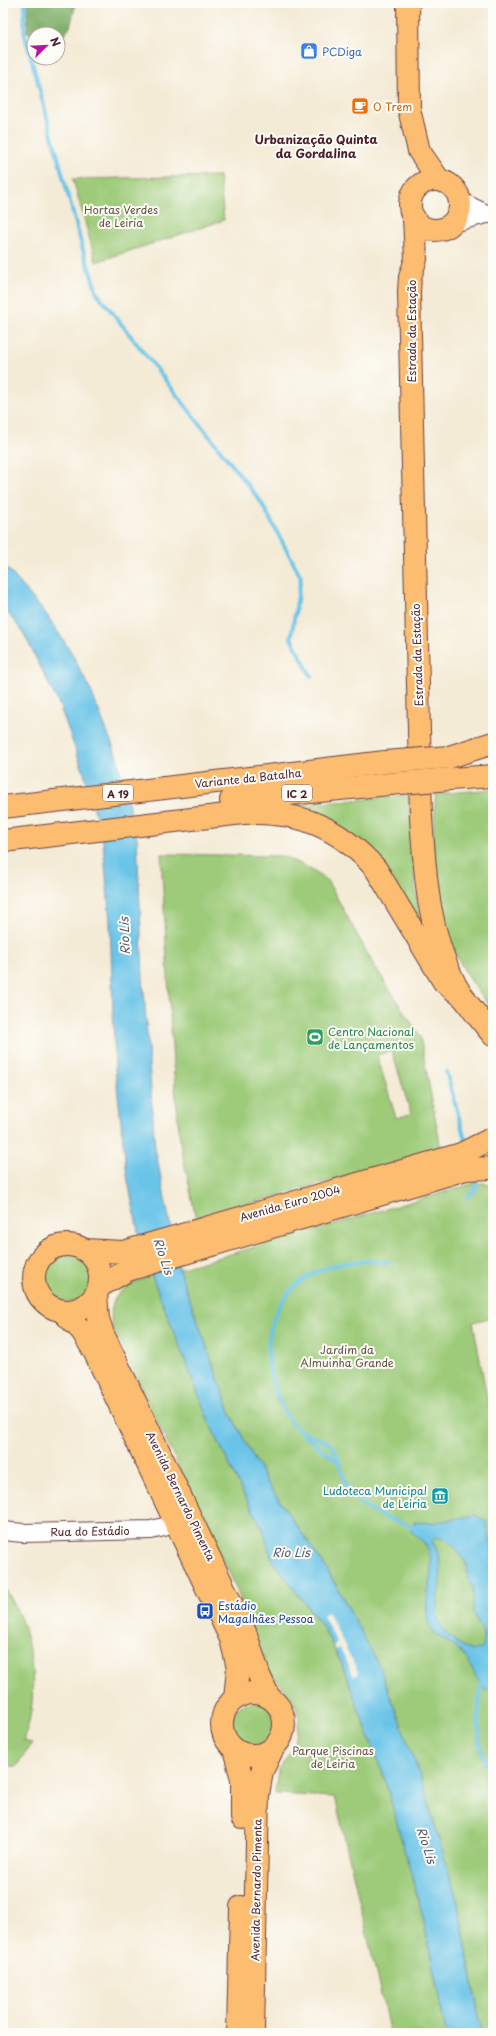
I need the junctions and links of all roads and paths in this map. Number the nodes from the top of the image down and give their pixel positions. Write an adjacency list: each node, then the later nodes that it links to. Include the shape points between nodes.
1 (408, 3): 2 (main road, Estrada da Estação, via 409,109)
2 (419, 151): 3 (main road, Estrada da Estação); 4 (main road, Estrada da Estação)
3 (439, 180): 4 (main road, via 424,182); 5 (main road, Estrada da Estação, via 452,186)
4 (418, 186): 7 (main road, Estrada da Estação, via 410,202)
5 (460, 201): 6 (street); 8 (main road, Estrada da Estação, via 459,212)
6 (490, 214): 8 (street)
7 (414, 218): 8 (main road, via 427,228 435,230); 9 (main road, Estrada da Estação)
8 (448, 226): 9 (main road, Estrada da Estação)
9 (416, 258): 19 (main road, Estrada da Estação, via 408,292 421,817 425,880 436,933 455,983)
10 (493, 744): 11 (main road)
11 (450, 757): 12 (main road, Variante da Batalha / A 19); 14 (main road, Variante da Batalha / A 19, bridge, via 385,762)
12 (493, 758)
13 (493, 776): 14 (main road, IC 2, bridge)
14 (207, 801): 15 (main road, Variante da Batalha / A 19, via 29,804); 17 (main road, Variante da Batalha / A 19); 19 (main road, via 243,813 282,814 313,822 337,834 376,869 444,982)
15 (3, 808)
16 (3, 831): 17 (main road, Variante da Batalha / A 19)
17 (30, 833): 18 (main road)
18 (3, 841)
19 (464, 998): 20 (main road, Estrada da Estação)
20 (493, 1036)
21 (488, 1141): 23 (main road, Avenida Euro 2004, via 461,1154 123,1252)
22 (492, 1168): 24 (main road, Avenida Euro 2004, via 466,1169 128,1270 118,1274)
23 (84, 1250): 24 (main road, via 98,1265); 25 (main road, via 69,1246 54,1248 38,1262 34,1283 38,1293 48,1305)
24 (98, 1290): 25 (main road, via 88,1305 80,1309); 28 (main road, Avenida Bernardo Pimenta, via 98,1319 103,1334 242,1625)
25 (62, 1311): 26 (main road, Avenida Bernardo Pimenta, via 82,1331 94,1351)
26 (176, 1522): 27 (street, Rua do Estádio, via 151,1530 23,1533); 29 (main road, Avenida Bernardo Pimenta, via 231,1639 238,1668)
27 (3, 1531)
28 (269, 1697): 29 (main road, via 252,1693); 31 (main road, Avenida Bernardo Pimenta, via 277,1704 285,1723 284,1733)
29 (234, 1699): 30 (main road, Avenida Bernardo Pimenta, via 226,1708 222,1726 224,1735)
30 (234, 1749): 31 (main road, via 253,1756); 32 (main road, Avenida Bernardo Pimenta, via 243,1794)
31 (272, 1750): 33 (main road, Avenida Bernardo Pimenta, via 262,1771 258,1795)
32 (238, 2033)
33 (253, 2033)

